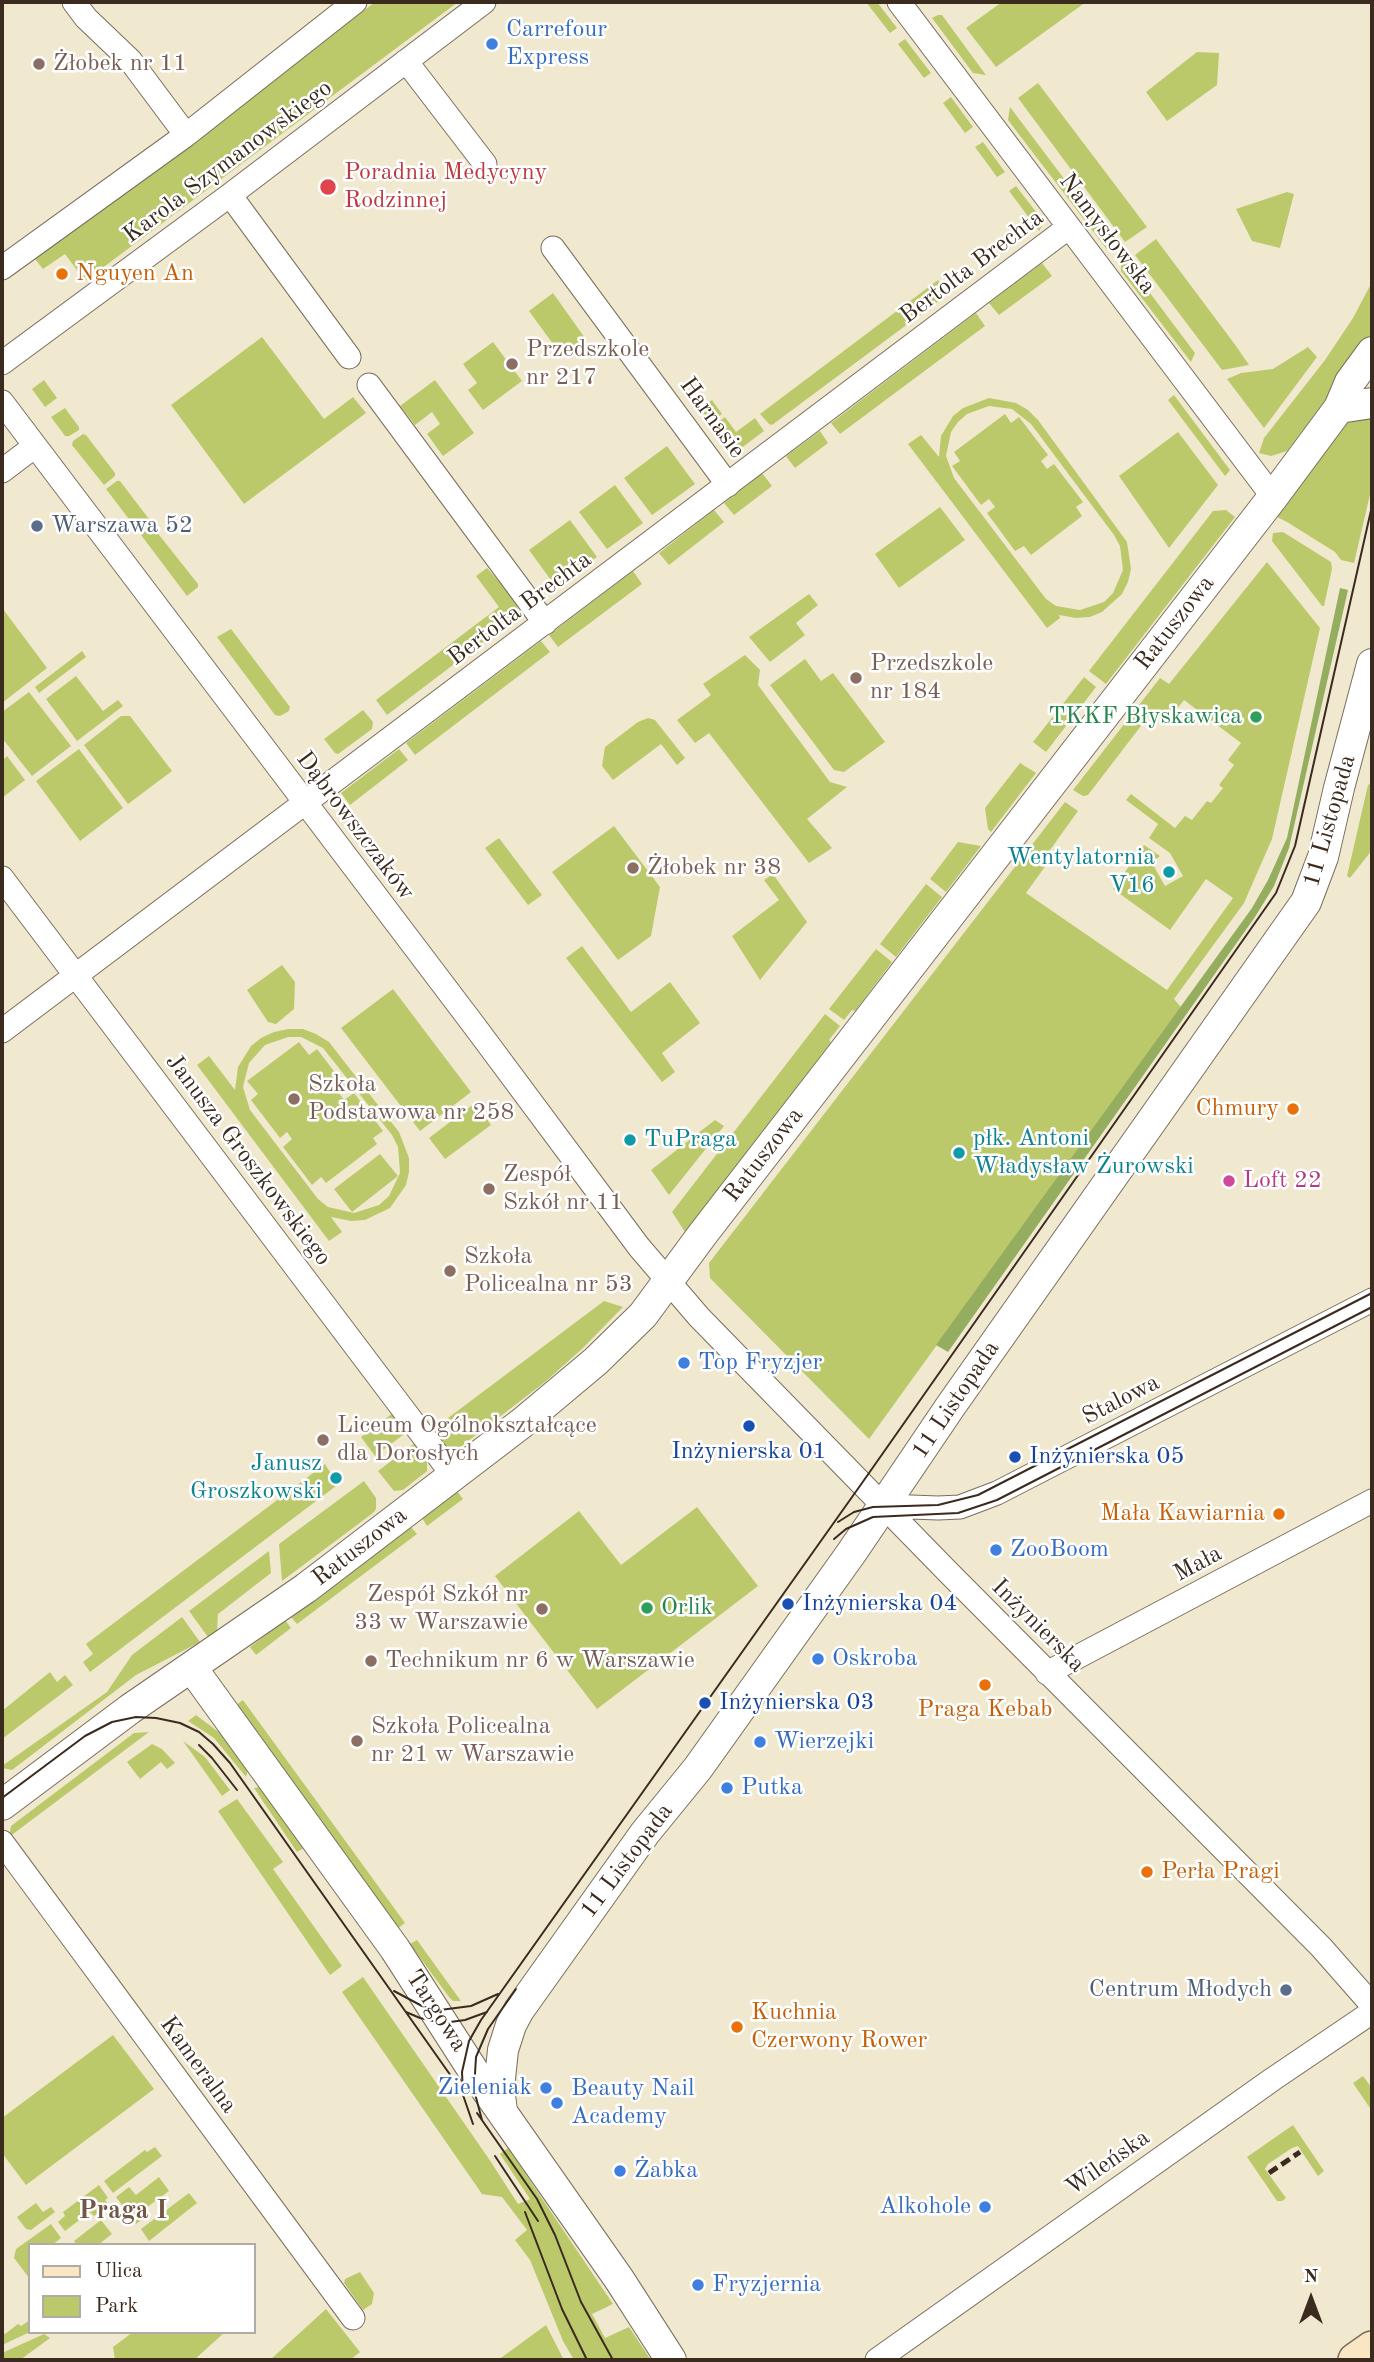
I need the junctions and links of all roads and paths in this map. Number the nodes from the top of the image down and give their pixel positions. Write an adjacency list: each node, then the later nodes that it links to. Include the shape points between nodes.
1 (74, 2): 6 (street, via 130,60)
2 (355, 2): 6 (street, Karola Szymanowskiego)
3 (484, 2): 5 (street, Karola Szymanowskiego)
4 (899, 2): 9 (street, Namysłowska)
5 (407, 61): 7 (street); 8 (street, Karola Szymanowskiego)
6 (186, 135): 11 (street, Karola Szymanowskiego)
7 (485, 164)
8 (230, 195): 13 (street); 14 (street, Karola Szymanowskiego)
9 (1069, 227): 21 (street, Bertolta Brechta); 22 (street, Namysłowska)
10 (553, 248): 21 (street, Harnasie)
11 (2, 268)
12 (1372, 352): 18 (street, Ratuszowa, via 1350,382)
13 (349, 357)
14 (2, 363)
15 (369, 385): 23 (street)
16 (2, 402): 19 (street, Dąbrowszczaków)
17 (1372, 404): 18 (street)
18 (1339, 408): 22 (street, Ratuszowa)
19 (35, 446): 20 (street); 26 (street, Dąbrowszczaków)
20 (2, 471)
21 (728, 485): 23 (street, Bertolta Brechta)
22 (1273, 497): 30 (street, Ratuszowa)
23 (545, 623): 26 (street, Bertolta Brechta)
24 (1372, 664): 25 (street, 11 Listopada)
25 (1368, 694): 34 (street, 11 Listopada, via 1306,902)
26 (305, 804): 28 (street, Bertolta Brechta); 30 (street, Dąbrowszczaków)
27 (2, 878): 28 (street, Janusza Groszkowskiego)
28 (76, 975): 29 (street, Bertolta Brechta); 32 (street, Janusza Groszkowskiego)
29 (2, 1031)
30 (668, 1281): 32 (street, Ratuszowa, via 643,1315 596,1361); 34 (street, Inżynierska)
31 (1372, 1300): 34 (street, Stalowa, via 997,1493 960,1507)
32 (452, 1474): 35 (street, Ratuszowa, via 306,1588)
33 (1372, 1502): 36 (street, Mała)
34 (884, 1506): 36 (street, Inżynierska); 41 (street, 11 Listopada, via 519,2010 503,2050)
35 (192, 1668): 37 (street, Ratuszowa); 41 (street, Targowa, via 395,1948)
36 (1047, 1673): 39 (street, Inżynierska, via 1321,1947)
37 (5, 1796)
38 (2, 1842): 42 (street, Kameralna)
39 (1372, 2006)
40 (1372, 2012): 45 (street, Wileńska)
41 (502, 2111): 44 (street, Targowa)
42 (353, 2318)
43 (1372, 2348): 46 (main road)
44 (671, 2360)
45 (877, 2360)
46 (1355, 2360)

